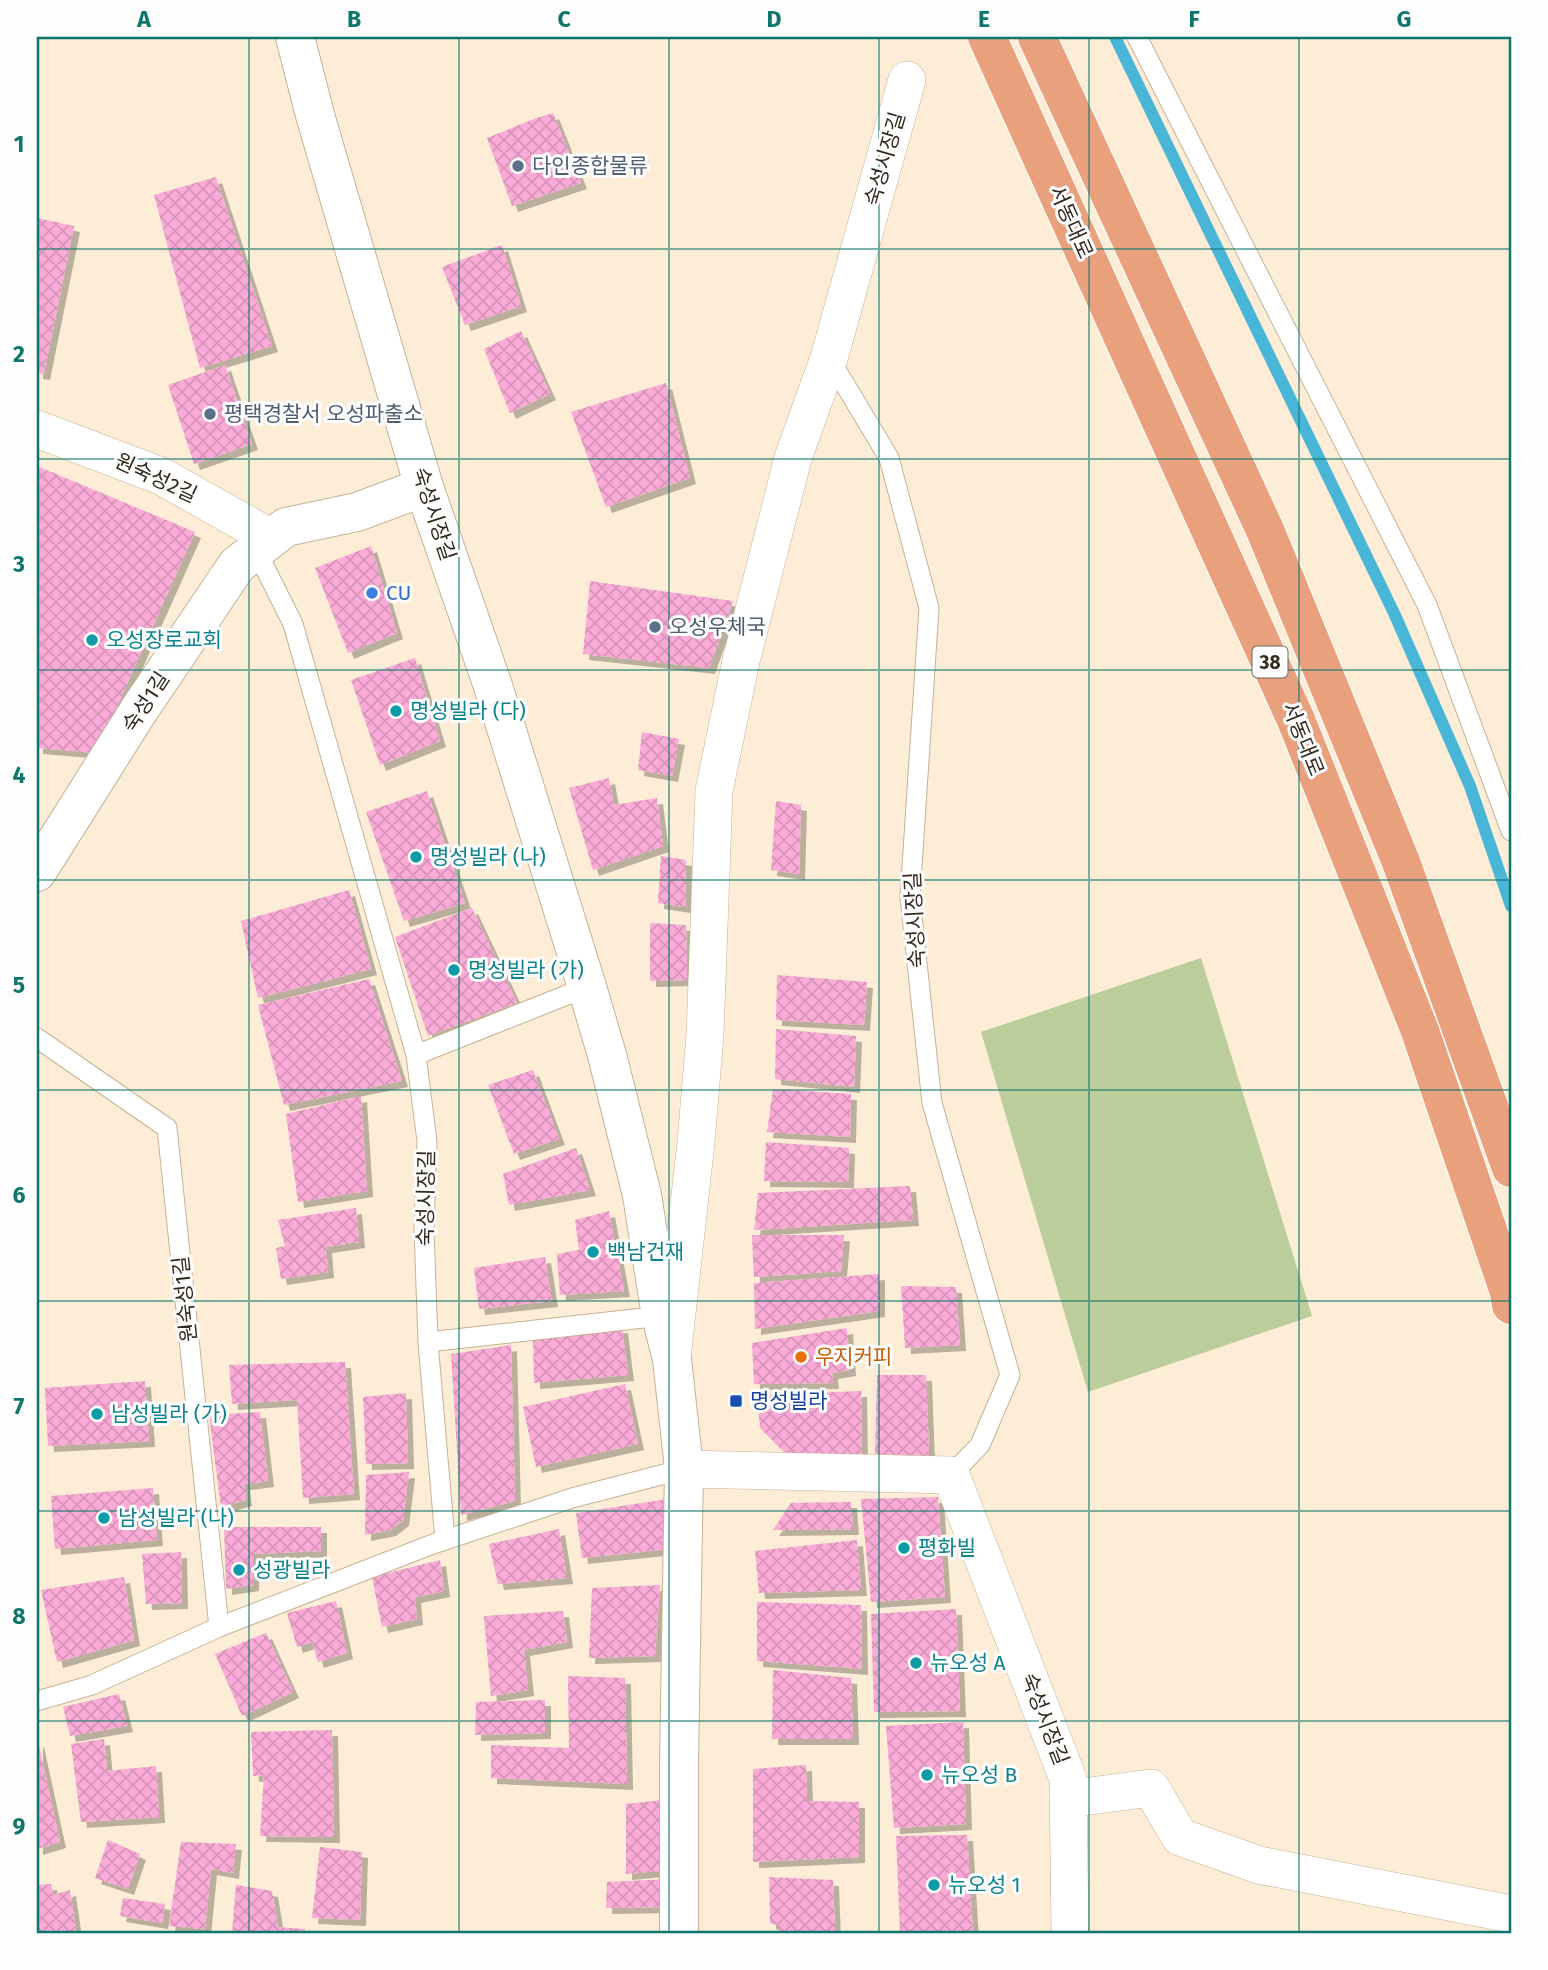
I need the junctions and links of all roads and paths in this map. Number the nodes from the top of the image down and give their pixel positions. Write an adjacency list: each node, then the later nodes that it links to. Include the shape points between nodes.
1 (295, 37): 8 (street, 숙성시장길)
2 (987, 37): 16 (main road, 서동대로 / 38, via 1296,720 1420,1031)
3 (1037, 37): 15 (main road, 38, via 1265,530 1401,862)
4 (1137, 37): 10 (lane, via 1427,604)
5 (907, 80): 6 (street, 숙성시장길)
6 (829, 358): 19 (street, 숙성시장길, via 793,458 741,661 714,792 705,1035); 21 (lane, 숙성시장길, via 889,458 929,608 910,897 914,938 932,1103 1010,1375 980,1445)
7 (37, 429): 9 (street, 원숙성2길, via 162,476)
8 (424, 487): 9 (street, 숙성1길, via 357,512 286,527); 12 (street, 숙성시장길, via 493,685)
9 (263, 544): 11 (street, 숙성1길, via 237,565); 14 (lane, 숙성시장길, via 293,624)
10 (1511, 831)
11 (37, 872)
12 (587, 987): 14 (lane); 17 (street, 숙성시장길, via 642,1195)
13 (37, 1038): 23 (lane, 원숙성1길, via 167,1128)
14 (416, 1055): 18 (lane, 숙성시장길, via 427,1142)
15 (1511, 1168)
16 (1511, 1305)
17 (660, 1316): 18 (lane); 19 (street, 숙성시장길)
18 (428, 1342): 22 (lane, 숙성시장길)
19 (671, 1359): 20 (street, 숙성시장길)
20 (684, 1469): 21 (street); 22 (lane); 27 (street, 숙성시장길)
21 (951, 1475): 25 (street, 숙성시장길, via 1068,1779)
22 (445, 1540): 23 (lane)
23 (219, 1628): 24 (lane, via 92,1685)
24 (37, 1701)
25 (1069, 1800): 26 (street, via 1151,1788 1180,1837 1259,1865); 28 (street, 숙성시장길)
26 (1511, 1914)
27 (679, 1933)
28 (1070, 1933)

